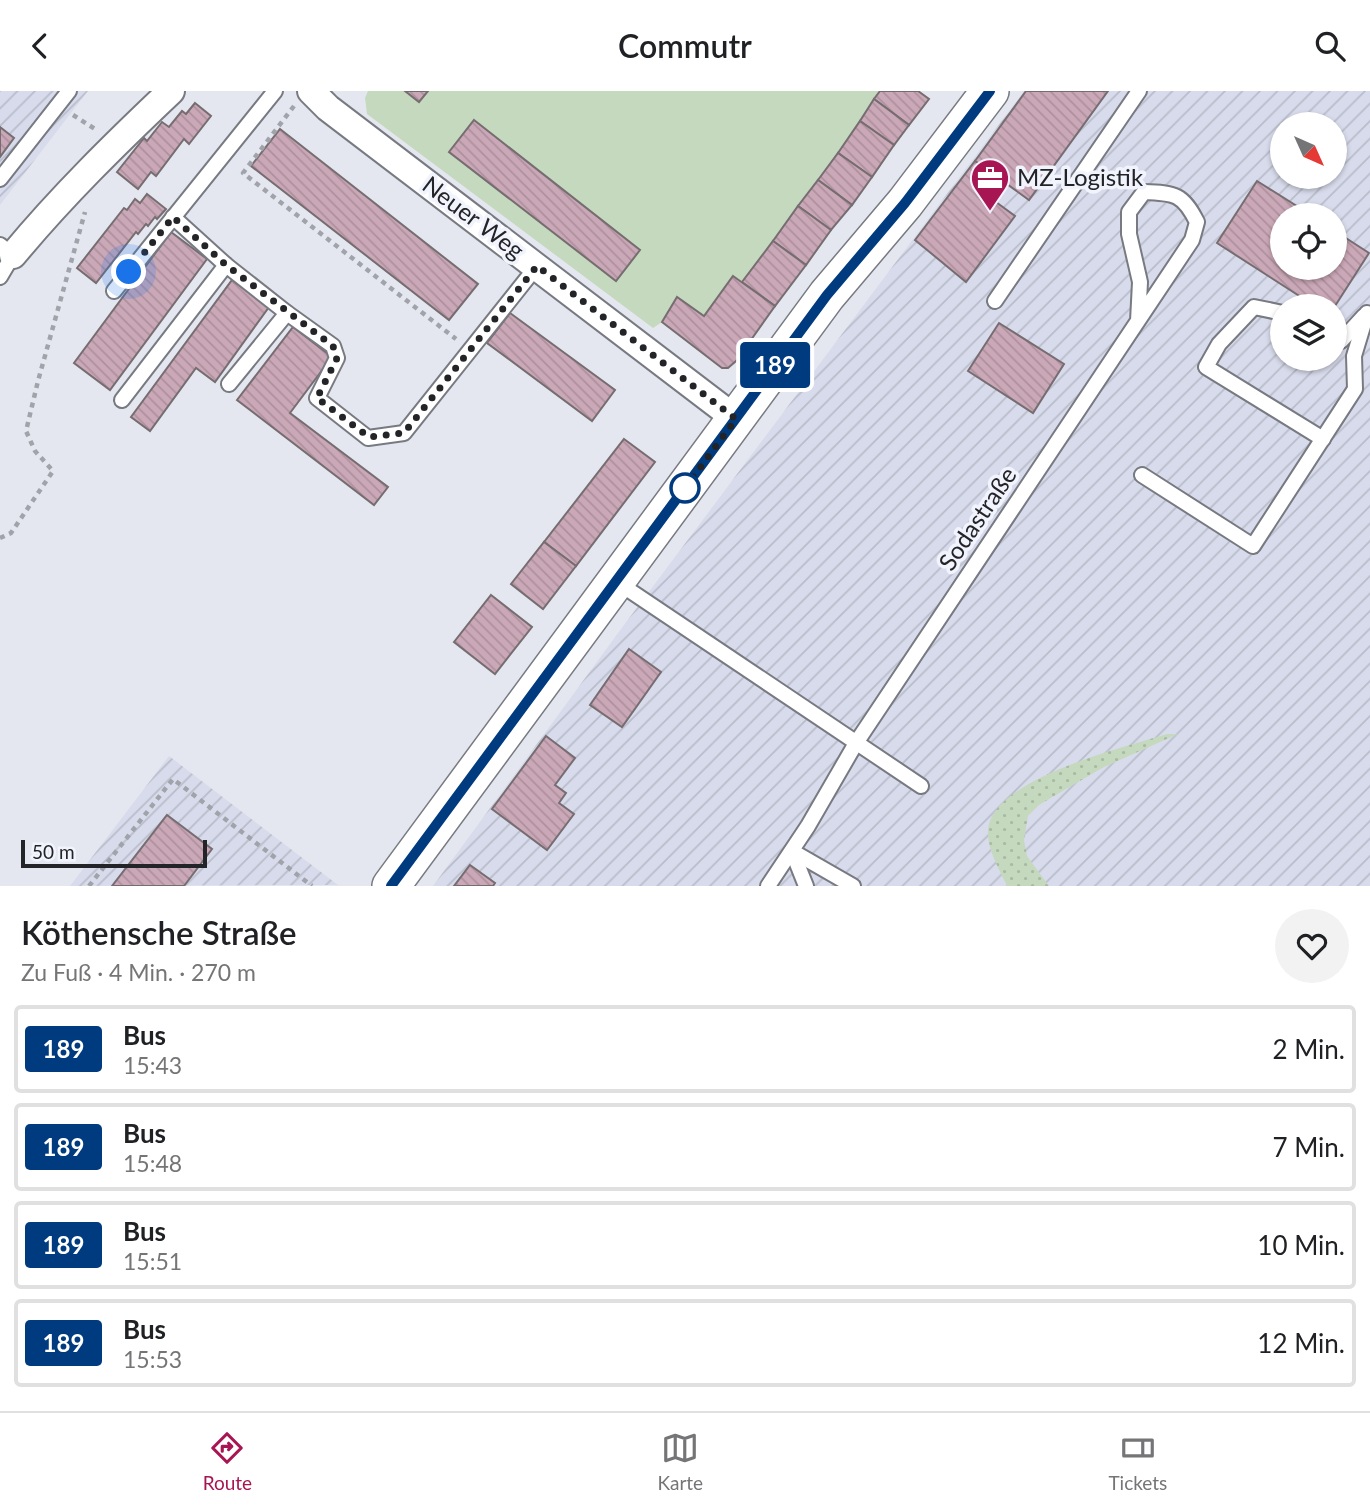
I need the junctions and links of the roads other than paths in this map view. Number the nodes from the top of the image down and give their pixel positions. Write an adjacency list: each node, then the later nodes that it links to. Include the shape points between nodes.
1 (69, 91): 7 (lane)
2 (172, 91): 9 (street)
3 (275, 91): 8 (lane)
4 (990, 91): 21 (main road, via 905,203 827,295)
5 (1139, 91): 13 (lane)
6 (319, 98): 11 (street, Neuer Weg)
7 (0, 179)
8 (173, 217): 10 (lane); 12 (lane)
9 (4, 259)
10 (226, 265): 16 (lane); 20 (lane)
11 (537, 266): 16 (lane, via 404,433 369,437 317,398 337,358 333,346); 21 (street, Neuer Weg)
12 (114, 291)
13 (995, 301)
14 (1270, 310): 22 (lane, via 1254,307 1219,344 1206,367)
15 (1369, 311): 18 (lane); 22 (lane, via 1354,356 1355,390)
16 (287, 313): 19 (lane)
17 (1138, 321): 17 (lane, Sodastraße, via 1192,240 1197,222 1187,202 1167,193 1144,193 1129,212 1129,235 1140,282); 25 (lane, Sodastraße)
18 (1347, 335)
19 (229, 384)
20 (122, 400)
21 (736, 419): 24 (main road)
22 (1323, 439): 23 (lane, via 1253,546)
23 (1142, 475)
24 (616, 581): 25 (lane); 28 (main road)
25 (856, 743): 26 (lane); 27 (lane, Sodastraße)
26 (921, 786)
27 (792, 851): 29 (lane, Sodastraße); 30 (lane); 31 (lane)
28 (391, 886)
29 (768, 886)
30 (806, 886)
31 (853, 886)

